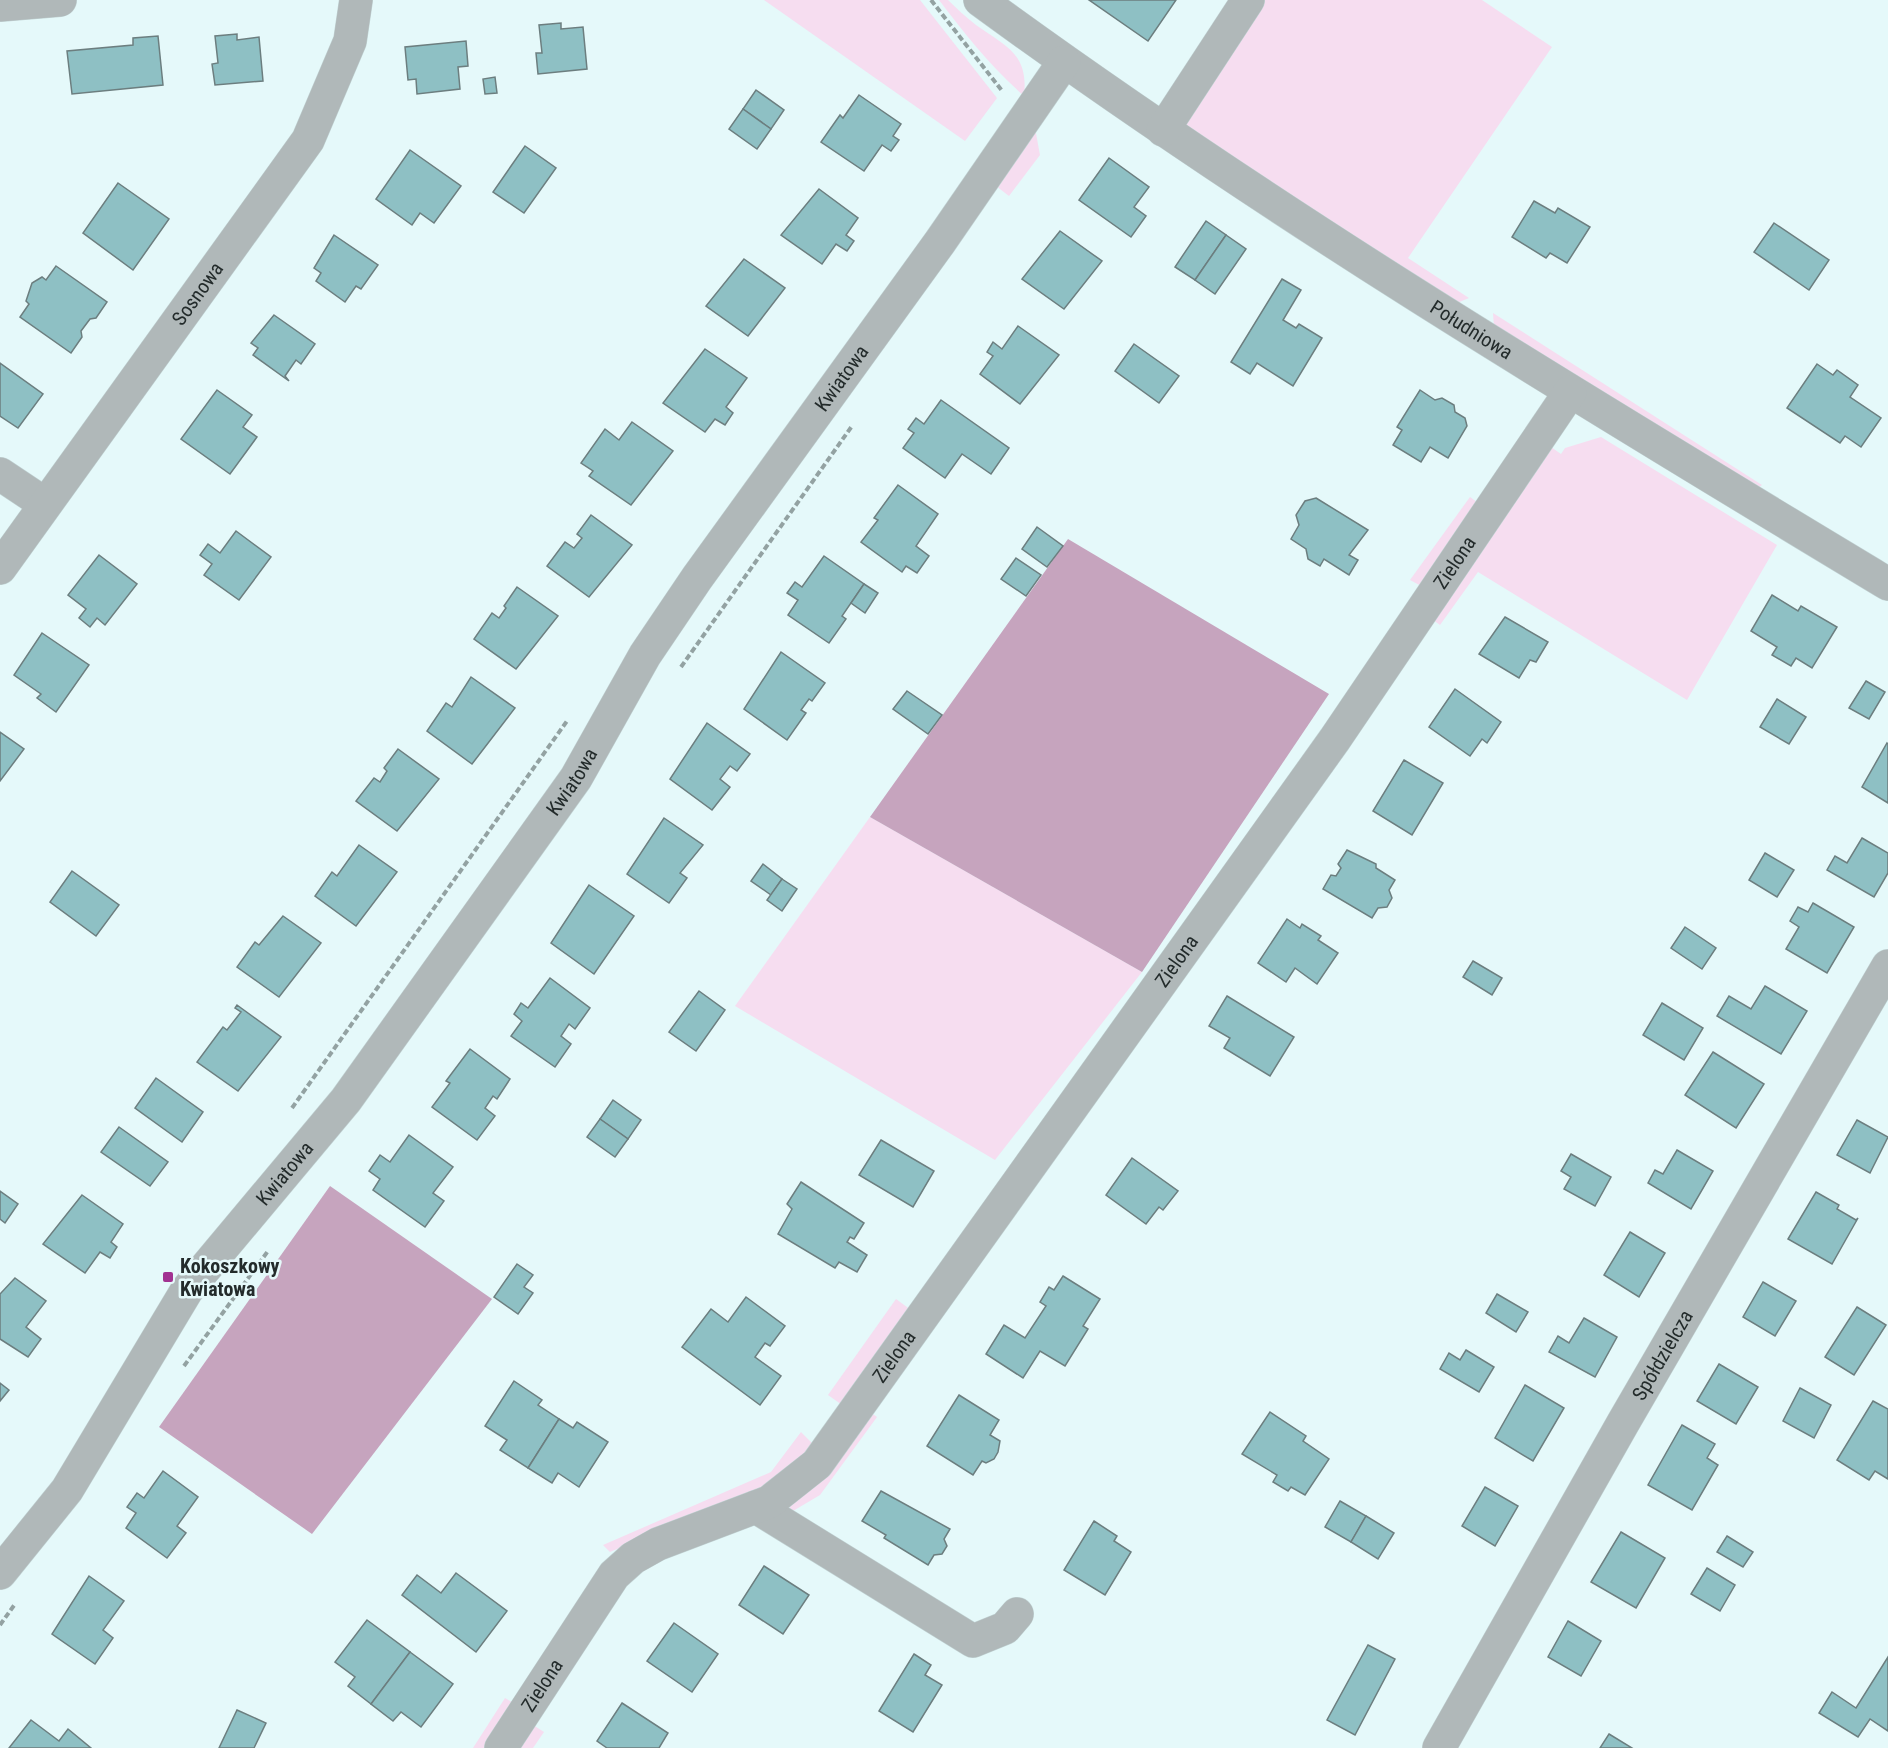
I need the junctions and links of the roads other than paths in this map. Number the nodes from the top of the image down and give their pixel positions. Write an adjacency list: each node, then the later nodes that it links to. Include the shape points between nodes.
1 (60, 0): 5 (street)
2 (356, 0): 10 (street, Sosnowa, via 350,41 308,140)
3 (980, 0): 6 (street)
4 (1248, 0): 7 (street)
5 (0, 5)
6 (1064, 62): 7 (street, Południowa); 15 (street, Kwiatowa, via 697,578 645,655 569,788 346,1100 187,1290 67,1490)
7 (1163, 130): 8 (street, Południowa)
8 (1570, 392): 12 (street, Południowa); 14 (street, Zielona, via 1335,739 817,1464 769,1502)
9 (0, 474): 10 (street)
10 (45, 504): 11 (street, Sosnowa)
11 (0, 568)
12 (1888, 584)
13 (1888, 966): 18 (street, Spółdzielcza)
14 (756, 1507): 16 (street, via 973,1641 1005,1628); 17 (street, Zielona, via 658,1544 614,1575)
15 (0, 1573)
16 (1017, 1614)
17 (501, 1748)
18 (1439, 1748)

